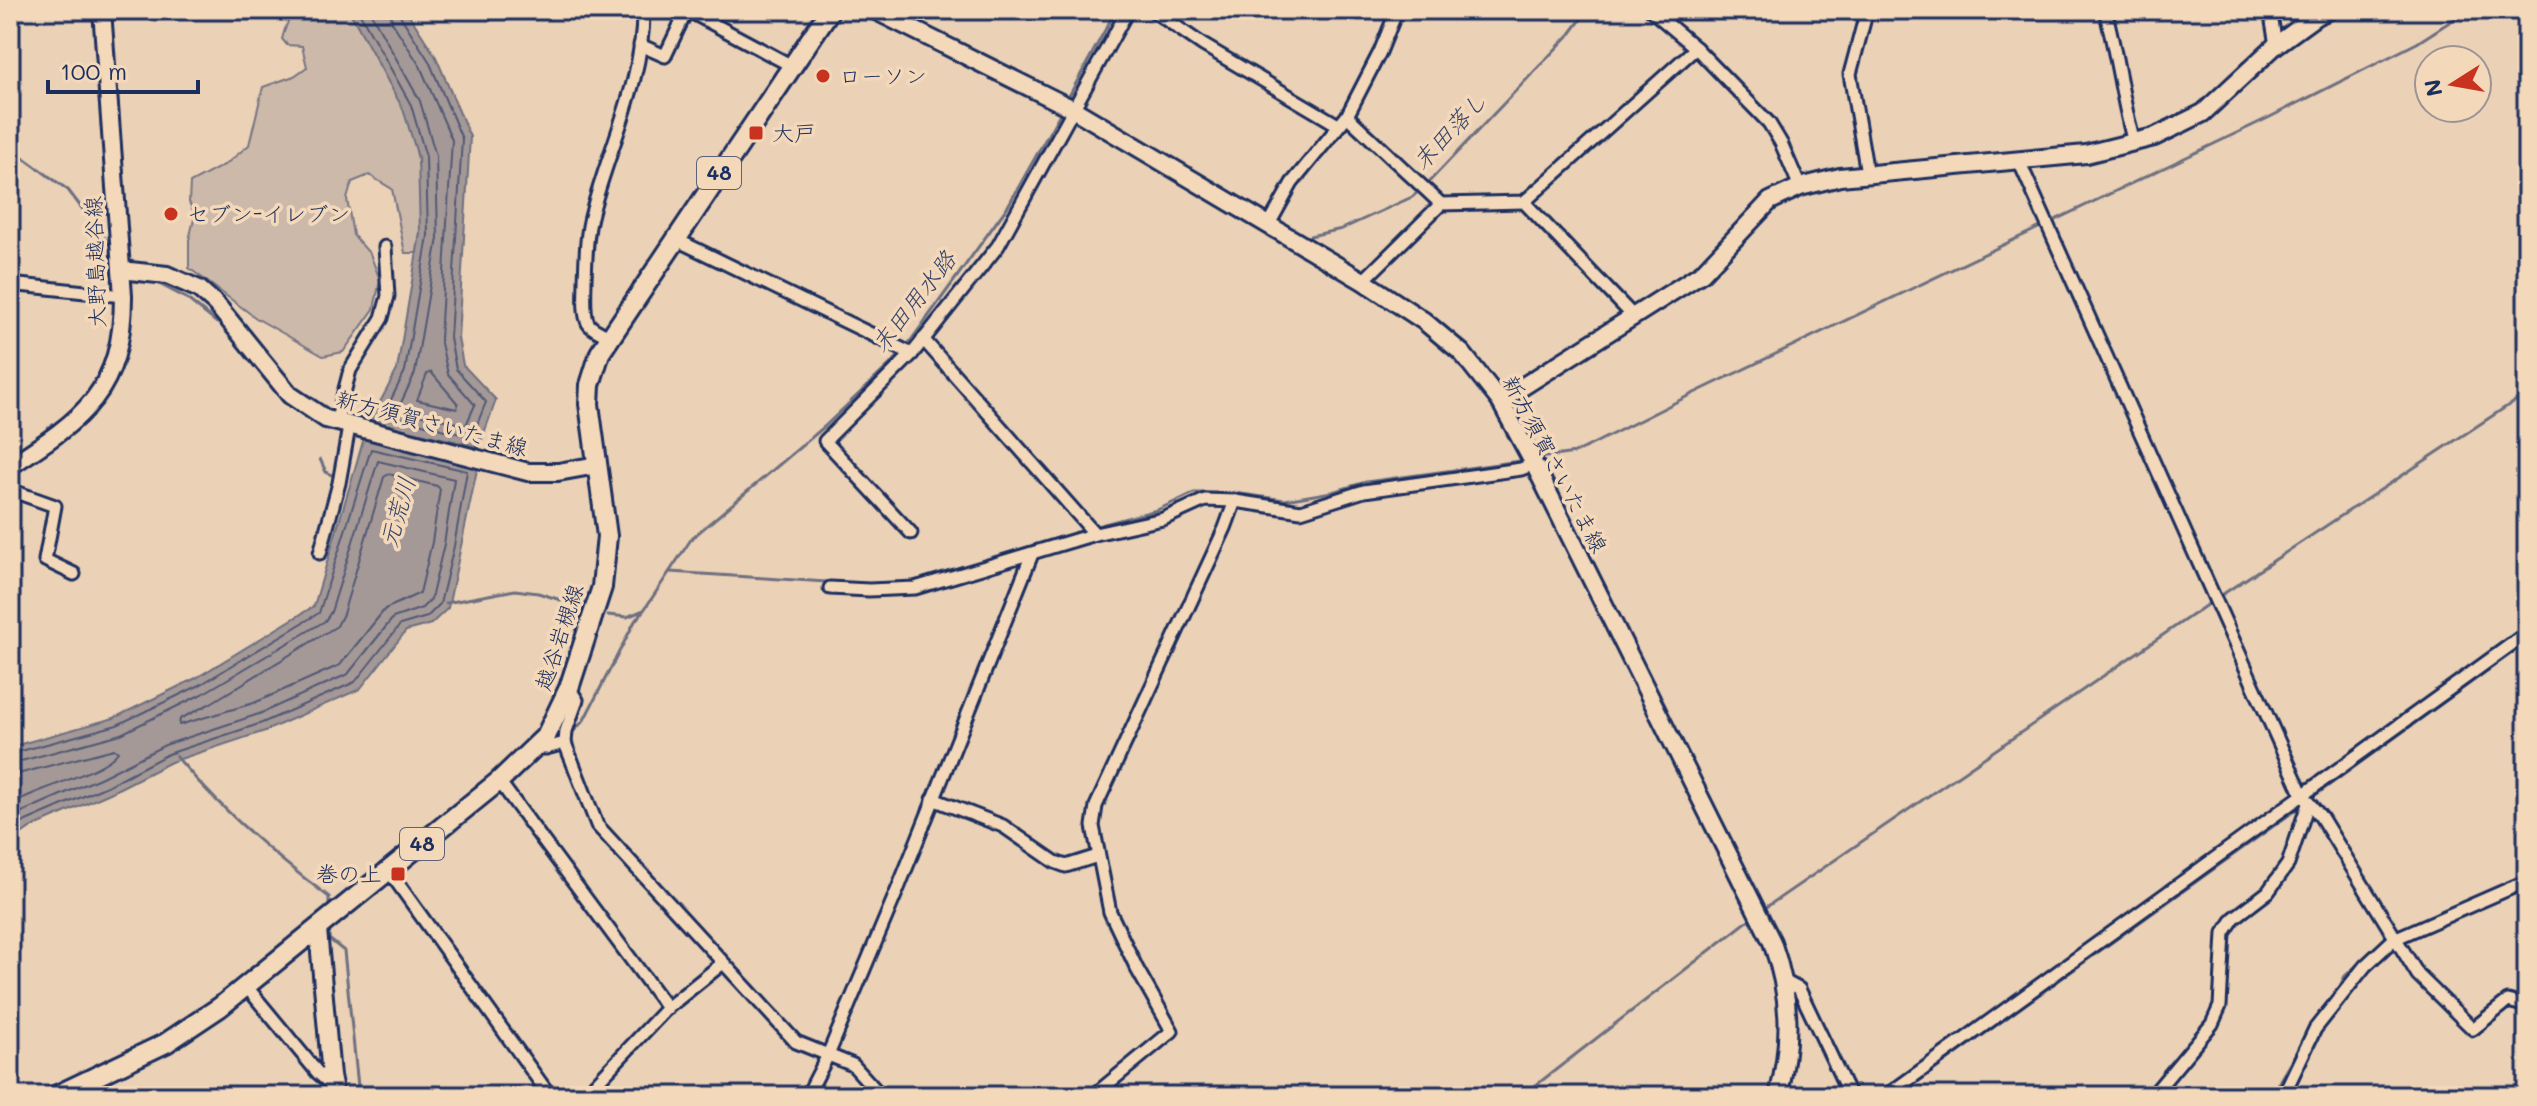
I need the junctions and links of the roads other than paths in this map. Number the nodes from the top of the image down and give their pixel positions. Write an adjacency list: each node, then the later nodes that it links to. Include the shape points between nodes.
1 (102, 10): 29 (main road, 大野島越谷線)
2 (643, 10): 14 (street)
3 (687, 10): 14 (street, via 665,56); 17 (street)
4 (830, 10): 17 (main road, 越谷岩槻線 / 48)
5 (874, 10): 18 (main road, 新方須賀さいたま線)
6 (1128, 10): 18 (street)
7 (1152, 10): 19 (street, via 1203,45)
8 (1397, 10): 19 (street)
9 (1651, 10): 16 (street)
10 (1867, 10): 22 (street, via 1850,74)
11 (2105, 10): 20 (street)
12 (2270, 10): 15 (street)
13 (2330, 10): 15 (main road)
14 (640, 45): 34 (street, via 590,217 588,322)
15 (2276, 45): 20 (main road, via 2203,113)
16 (1696, 48): 23 (street, via 1769,123); 24 (street)
17 (792, 66): 27 (main road, 越谷岩槻線 / 48)
18 (1073, 109): 26 (main road, 新方須賀さいたま線); 35 (street, via 998,246)
19 (1342, 121): 25 (street); 26 (street, via 1292,183)
20 (2134, 143): 21 (main road)
21 (2019, 161): 22 (main road); 56 (street)
22 (1867, 173): 23 (main road)
23 (1800, 187): 33 (main road, via 1770,201 1702,273)
24 (1524, 202): 25 (street); 33 (street)
25 (1441, 204): 30 (street)
26 (1268, 226): 30 (main road, 新方須賀さいたま線)
27 (675, 239): 34 (main road, 越谷岩槻線 / 48); 36 (street)
28 (385, 247): 38 (street, via 388,296 382,318 350,370)
29 (121, 270): 32 (main road, 大野島越谷線); 38 (main road, 新方須賀さいたま線, via 167,275 199,289 290,395 314,413)
30 (1363, 281): 37 (main road, 新方須賀さいたま線, via 1445,336)
31 (10, 284): 32 (street)
32 (123, 296): 41 (main road, 大野島越谷線, via 118,352 91,405)
33 (1635, 318): 37 (main road)
34 (609, 337): 40 (main road, 越谷岩槻線 / 48, via 590,385)
35 (923, 339): 36 (street); 45 (street)
36 (912, 354): 44 (street, via 825,441)
37 (1500, 401): 39 (main road, 新方須賀さいたま線)
38 (347, 426): 40 (main road, 新方須賀さいたま線, via 543,474); 46 (street, via 339,483)
39 (1534, 464): 43 (street, via 1364,491 1301,511); 63 (main road, 新方須賀さいたま線, via 1755,905)
40 (597, 465): 51 (main road, 越谷岩槻線 / 48, via 607,536 605,562 596,613)
41 (10, 466)
42 (10, 483): 48 (street, via 13,491 55,506 45,560)
43 (1235, 501): 45 (street, via 1205,500 1163,519); 57 (street, via 1096,806)
44 (911, 533)
45 (1095, 534): 47 (street)
46 (320, 553)
47 (1032, 554): 49 (street, via 915,588); 55 (street)
48 (74, 574)
49 (830, 588)
50 (2527, 633): 56 (street)
51 (569, 688): 52 (street, via 577,700); 53 (main road, 越谷岩槻線 / 48)
52 (565, 743): 53 (street); 62 (street, via 597,825)
53 (536, 748): 54 (main road, 越谷岩槻線 / 48)
54 (499, 781): 58 (main road, 越谷岩槻線 / 48); 66 (street)
55 (933, 799): 57 (street, via 1003,826 1066,866); 67 (street)
56 (2305, 800): 61 (street, via 2321,817); 77 (street); 78 (street, via 2288,864 2268,892 2234,918 2224,933 2220,1006 2212,1024)
57 (1098, 856): 74 (street, via 1110,912 1172,1031)
58 (389, 871): 60 (main road, 越谷岩槻線 / 48); 70 (street)
59 (2527, 881): 61 (street)
60 (318, 930): 64 (main road, 越谷岩槻線 / 48); 68 (main road)
61 (2394, 939): 65 (street, via 2418,975 2473,1029 2508,1001); 79 (street, via 2315,1029)
62 (723, 963): 66 (street); 67 (street, via 796,1042)
63 (1784, 981): 75 (main road, 新方須賀さいたま線, via 1789,1043); 76 (street, via 1799,989)
64 (246, 986): 68 (street); 69 (main road, 越谷岩槻線 / 48, via 166,1043)
65 (2527, 1006)
66 (667, 1008): 71 (street)
67 (828, 1055): 72 (street); 73 (street, via 853,1065)
68 (334, 1091)
69 (55, 1096)
70 (550, 1096)
71 (584, 1096)
72 (807, 1096)
73 (881, 1096)
74 (1093, 1096)
75 (1778, 1096)
76 (1850, 1096)
77 (1886, 1096)
78 (2152, 1096)
79 (2283, 1096)

